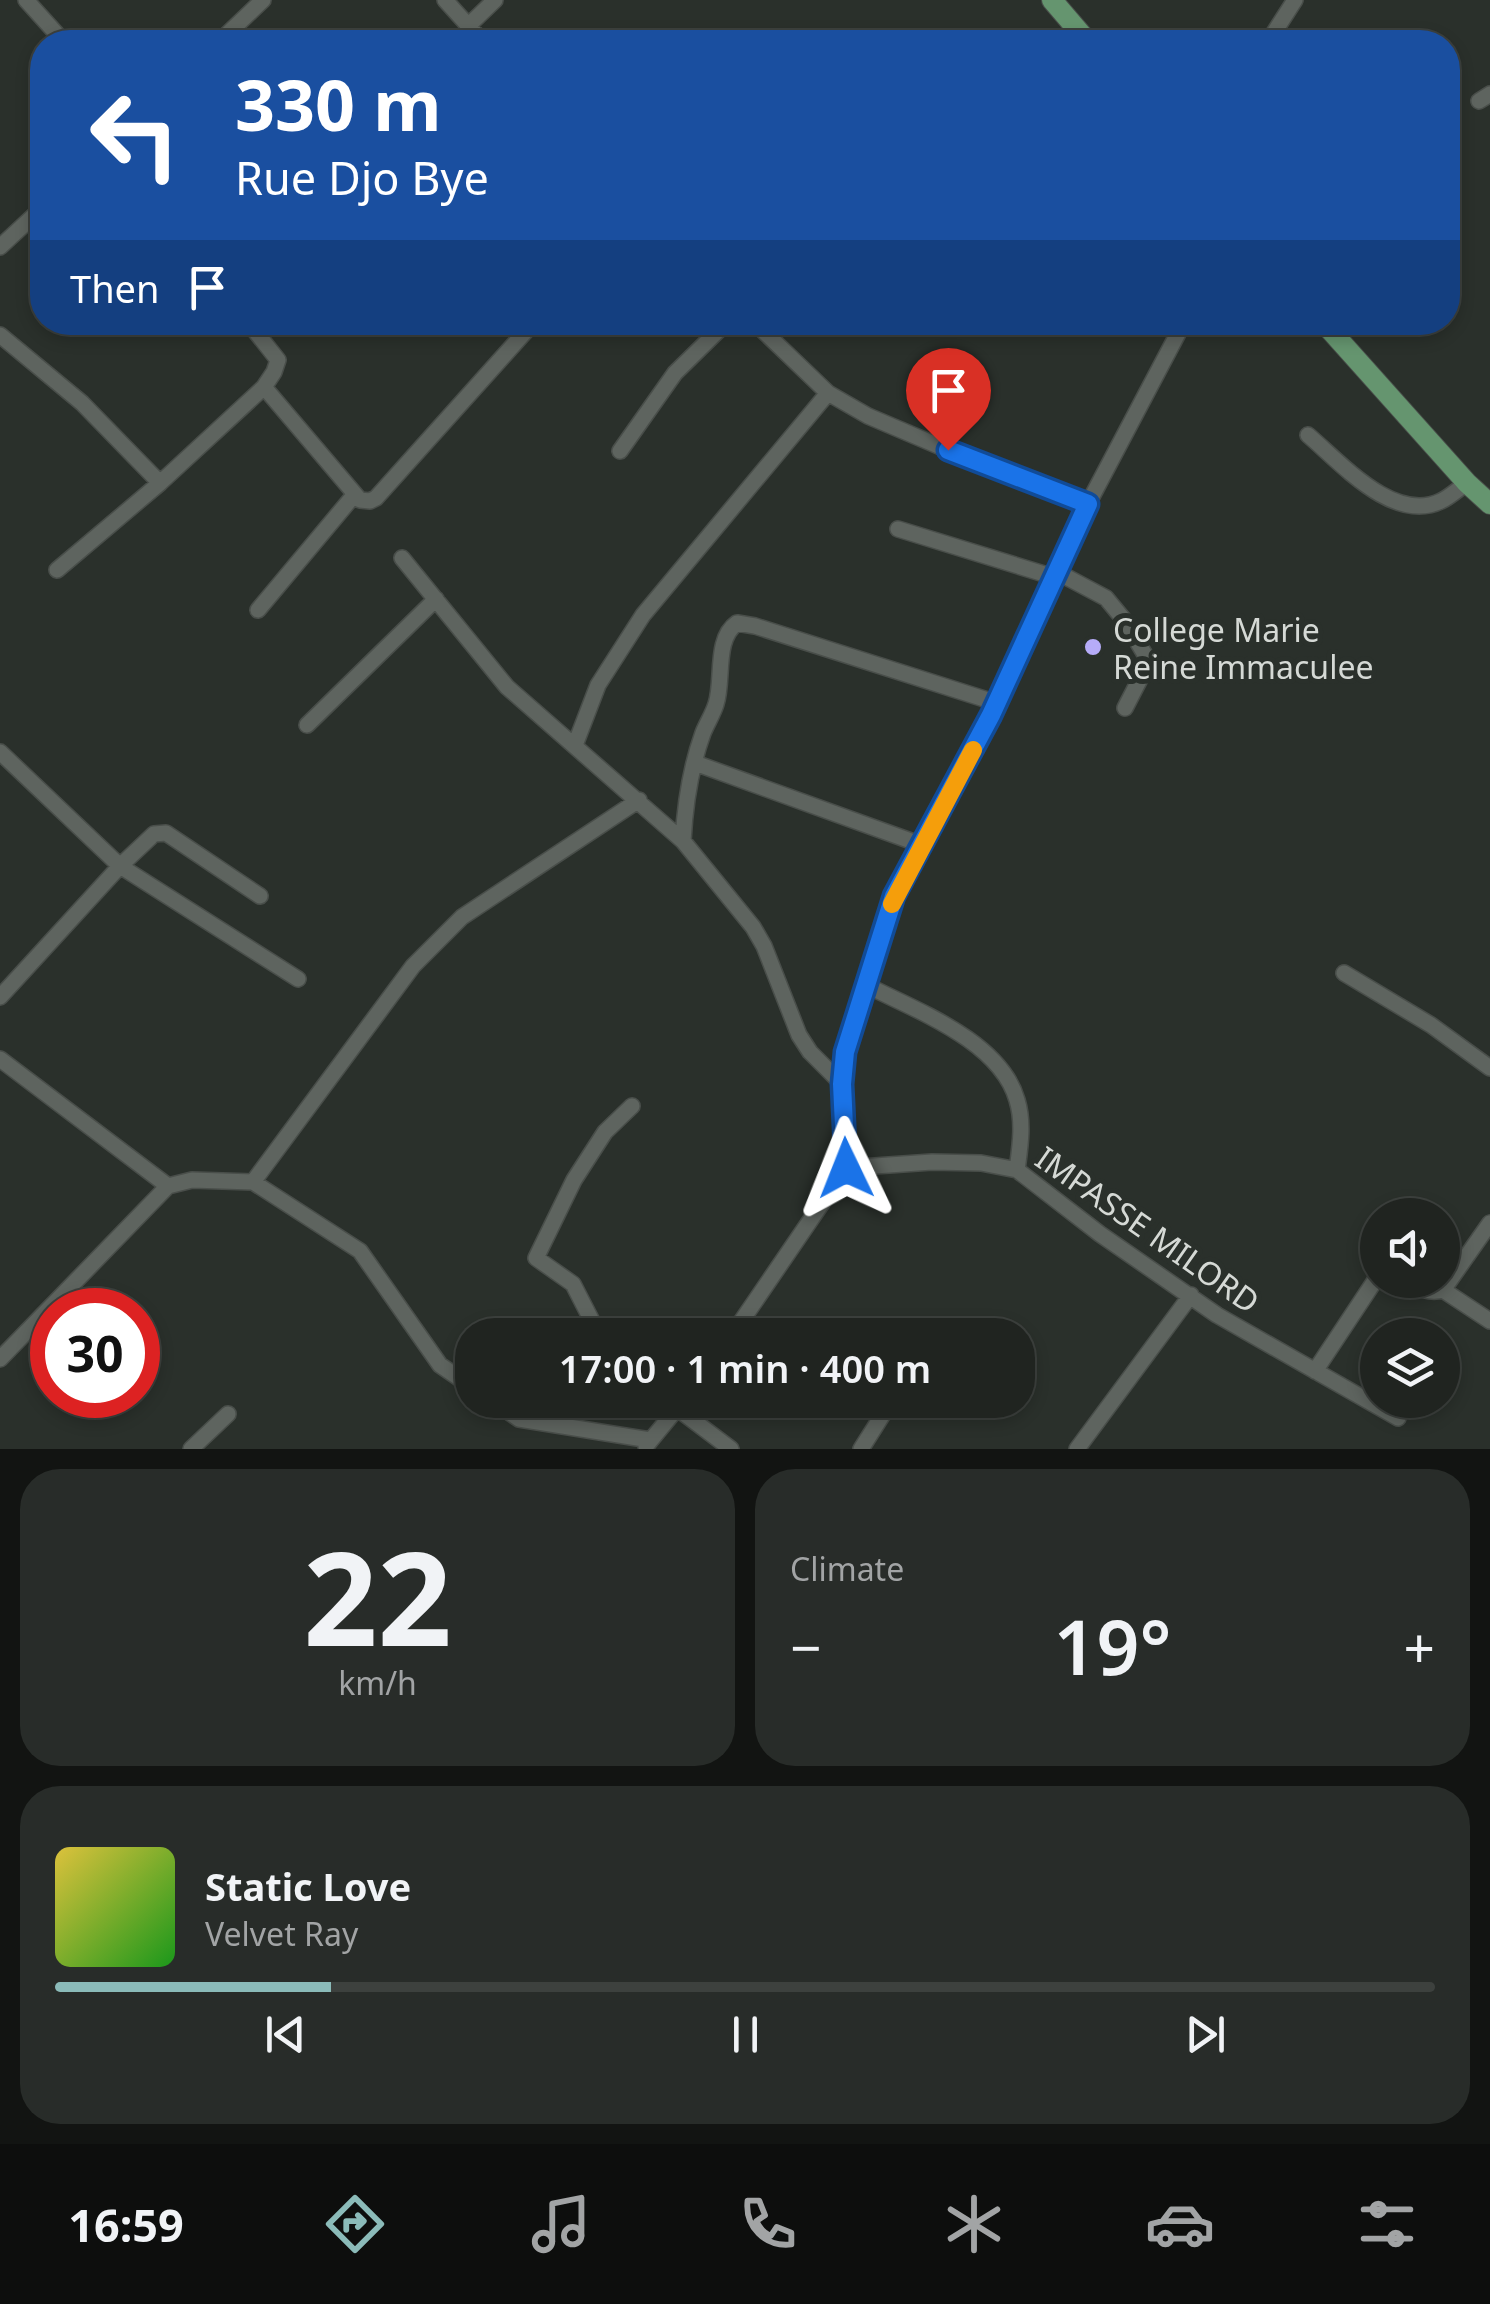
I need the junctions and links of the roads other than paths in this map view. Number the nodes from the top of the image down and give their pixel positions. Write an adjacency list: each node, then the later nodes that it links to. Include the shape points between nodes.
1 (26, 0): 8 (street)
2 (263, 0): 9 (street)
3 (445, 0): 7 (street)
4 (495, 0): 7 (street)
5 (1052, 0): 11 (main road)
6 (1294, 0): 12 (street)
7 (468, 26): 10 (street)
8 (53, 30)
9 (232, 30)
10 (472, 30)
11 (1078, 30)
12 (1275, 30)
13 (30, 219): 14 (street)
14 (0, 248)
15 (0, 335): 26 (street, via 82,403)
16 (258, 335): 22 (street, via 278,360)
17 (522, 335): 28 (street, via 376,498 363,501)
18 (713, 335): 25 (street, via 674,373)
19 (768, 335): 23 (street)
20 (1177, 335): 29 (street)
21 (1334, 335): 27 (main road)
22 (264, 387): 26 (street); 28 (street)
23 (828, 393): 29 (street, via 868,416); 40 (street, via 644,615 598,686)
24 (1308, 435): 27 (street, via 1377,492 1407,506 1440,502)
25 (620, 451)
26 (160, 484): 33 (street)
27 (1466, 484): 30 (main road)
28 (355, 494): 36 (street)
29 (1088, 504): 34 (street)
30 (1490, 504)
31 (898, 529): 34 (street)
32 (402, 558): 35 (street)
33 (57, 570)
34 (1056, 575): 37 (street); 38 (street, via 1106,598 1147,658)
35 (436, 599): 39 (street); 40 (street, via 507,687)
36 (258, 610)
37 (997, 704): 42 (street, via 737,623 725,640 720,687); 45 (street)
38 (1125, 708)
39 (307, 725)
40 (576, 745): 43 (street)
41 (0, 752): 46 (street)
42 (694, 763): 44 (street); 45 (street)
43 (639, 800): 44 (street); 58 (street, via 462,916 413,966)
44 (683, 841): 54 (street, via 753,927 798,1034)
45 (922, 844): 50 (street, via 894,896)
46 (120, 866): 47 (street, via 154,834 166,833); 49 (street); 51 (street)
47 (260, 896)
48 (1344, 973): 53 (street)
49 (298, 979)
50 (866, 985): 54 (street); 57 (street, via 943,1024 998,1065 1018,1101)
51 (0, 997)
52 (0, 1060): 59 (street)
53 (1490, 1068)
54 (842, 1084): 56 (street)
55 (632, 1106): 65 (street, via 584,1164 536,1258 573,1284)
56 (846, 1168): 57 (street, IMPASSE MILORD, via 948,1162); 66 (street)
57 (1017, 1170): 62 (street, IMPASSE MILORD)
58 (253, 1182): 59 (street); 70 (street, via 360,1251 440,1364)
59 (168, 1186): 68 (street)
60 (1490, 1222): 61 (street)
61 (1460, 1264)
62 (1191, 1295): 69 (street, IMPASSE MILORD); 81 (street)
63 (1364, 1298): 69 (street)
64 (1454, 1298): 67 (street)
65 (590, 1318)
66 (744, 1318)
67 (1490, 1321)
68 (0, 1359)
69 (1316, 1371): 71 (street, IMPASSE MILORD)
70 (455, 1375)
71 (1360, 1396)
72 (228, 1414): 78 (street)
73 (518, 1418): 77 (street)
74 (665, 1418): 77 (street)
75 (693, 1418): 79 (street)
76 (880, 1418): 80 (street)
77 (647, 1444)
78 (191, 1449)
79 (731, 1449)
80 (860, 1449)
81 (1078, 1449)

